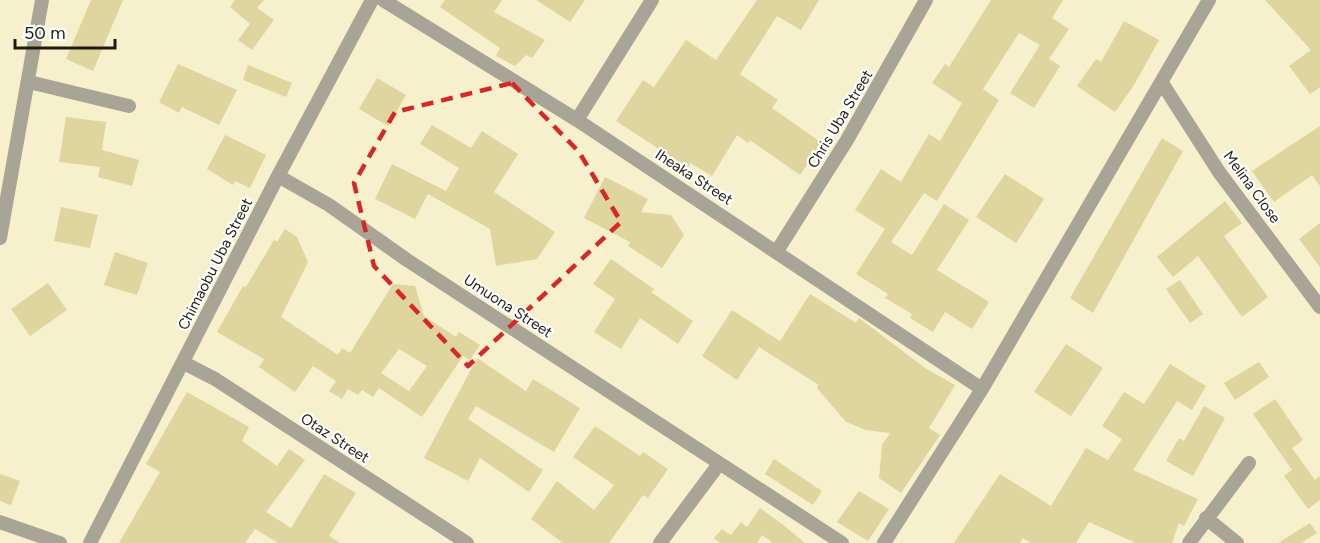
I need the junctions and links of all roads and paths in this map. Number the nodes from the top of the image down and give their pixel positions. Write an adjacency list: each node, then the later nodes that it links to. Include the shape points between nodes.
1 (42, 0): 7 (street)
2 (372, 0): 11 (street, Chimaobu Uba Street)
3 (383, 0): 10 (street, Iheaka Street)
4 (652, 0): 10 (street)
5 (926, 0): 13 (street, Chris Uba Street, via 847,140)
6 (1209, 0): 8 (street)
7 (29, 82): 9 (street); 12 (street)
8 (1162, 83): 14 (street, Melina Close, via 1219,172); 16 (street)
9 (129, 106)
10 (577, 120): 13 (street, Iheaka Street)
11 (278, 176): 15 (street, Chimaobu Uba Street); 18 (street, Umuona Street, via 329,205)
12 (0, 238)
13 (777, 251): 16 (street, Iheaka Street)
14 (1320, 307)
15 (184, 363): 22 (street, Chimaobu Uba Street); 23 (street, Otaz Street, via 215,379)
16 (982, 389): 26 (street)
17 (1250, 463): 19 (street)
18 (719, 464): 24 (street); 25 (street, Umuona Street)
19 (1206, 518): 27 (street); 28 (street)
20 (0, 522): 21 (street)
21 (60, 543)
22 (90, 543)
23 (467, 543)
24 (660, 543)
25 (842, 543)
26 (884, 543)
27 (1189, 543)
28 (1238, 543)

